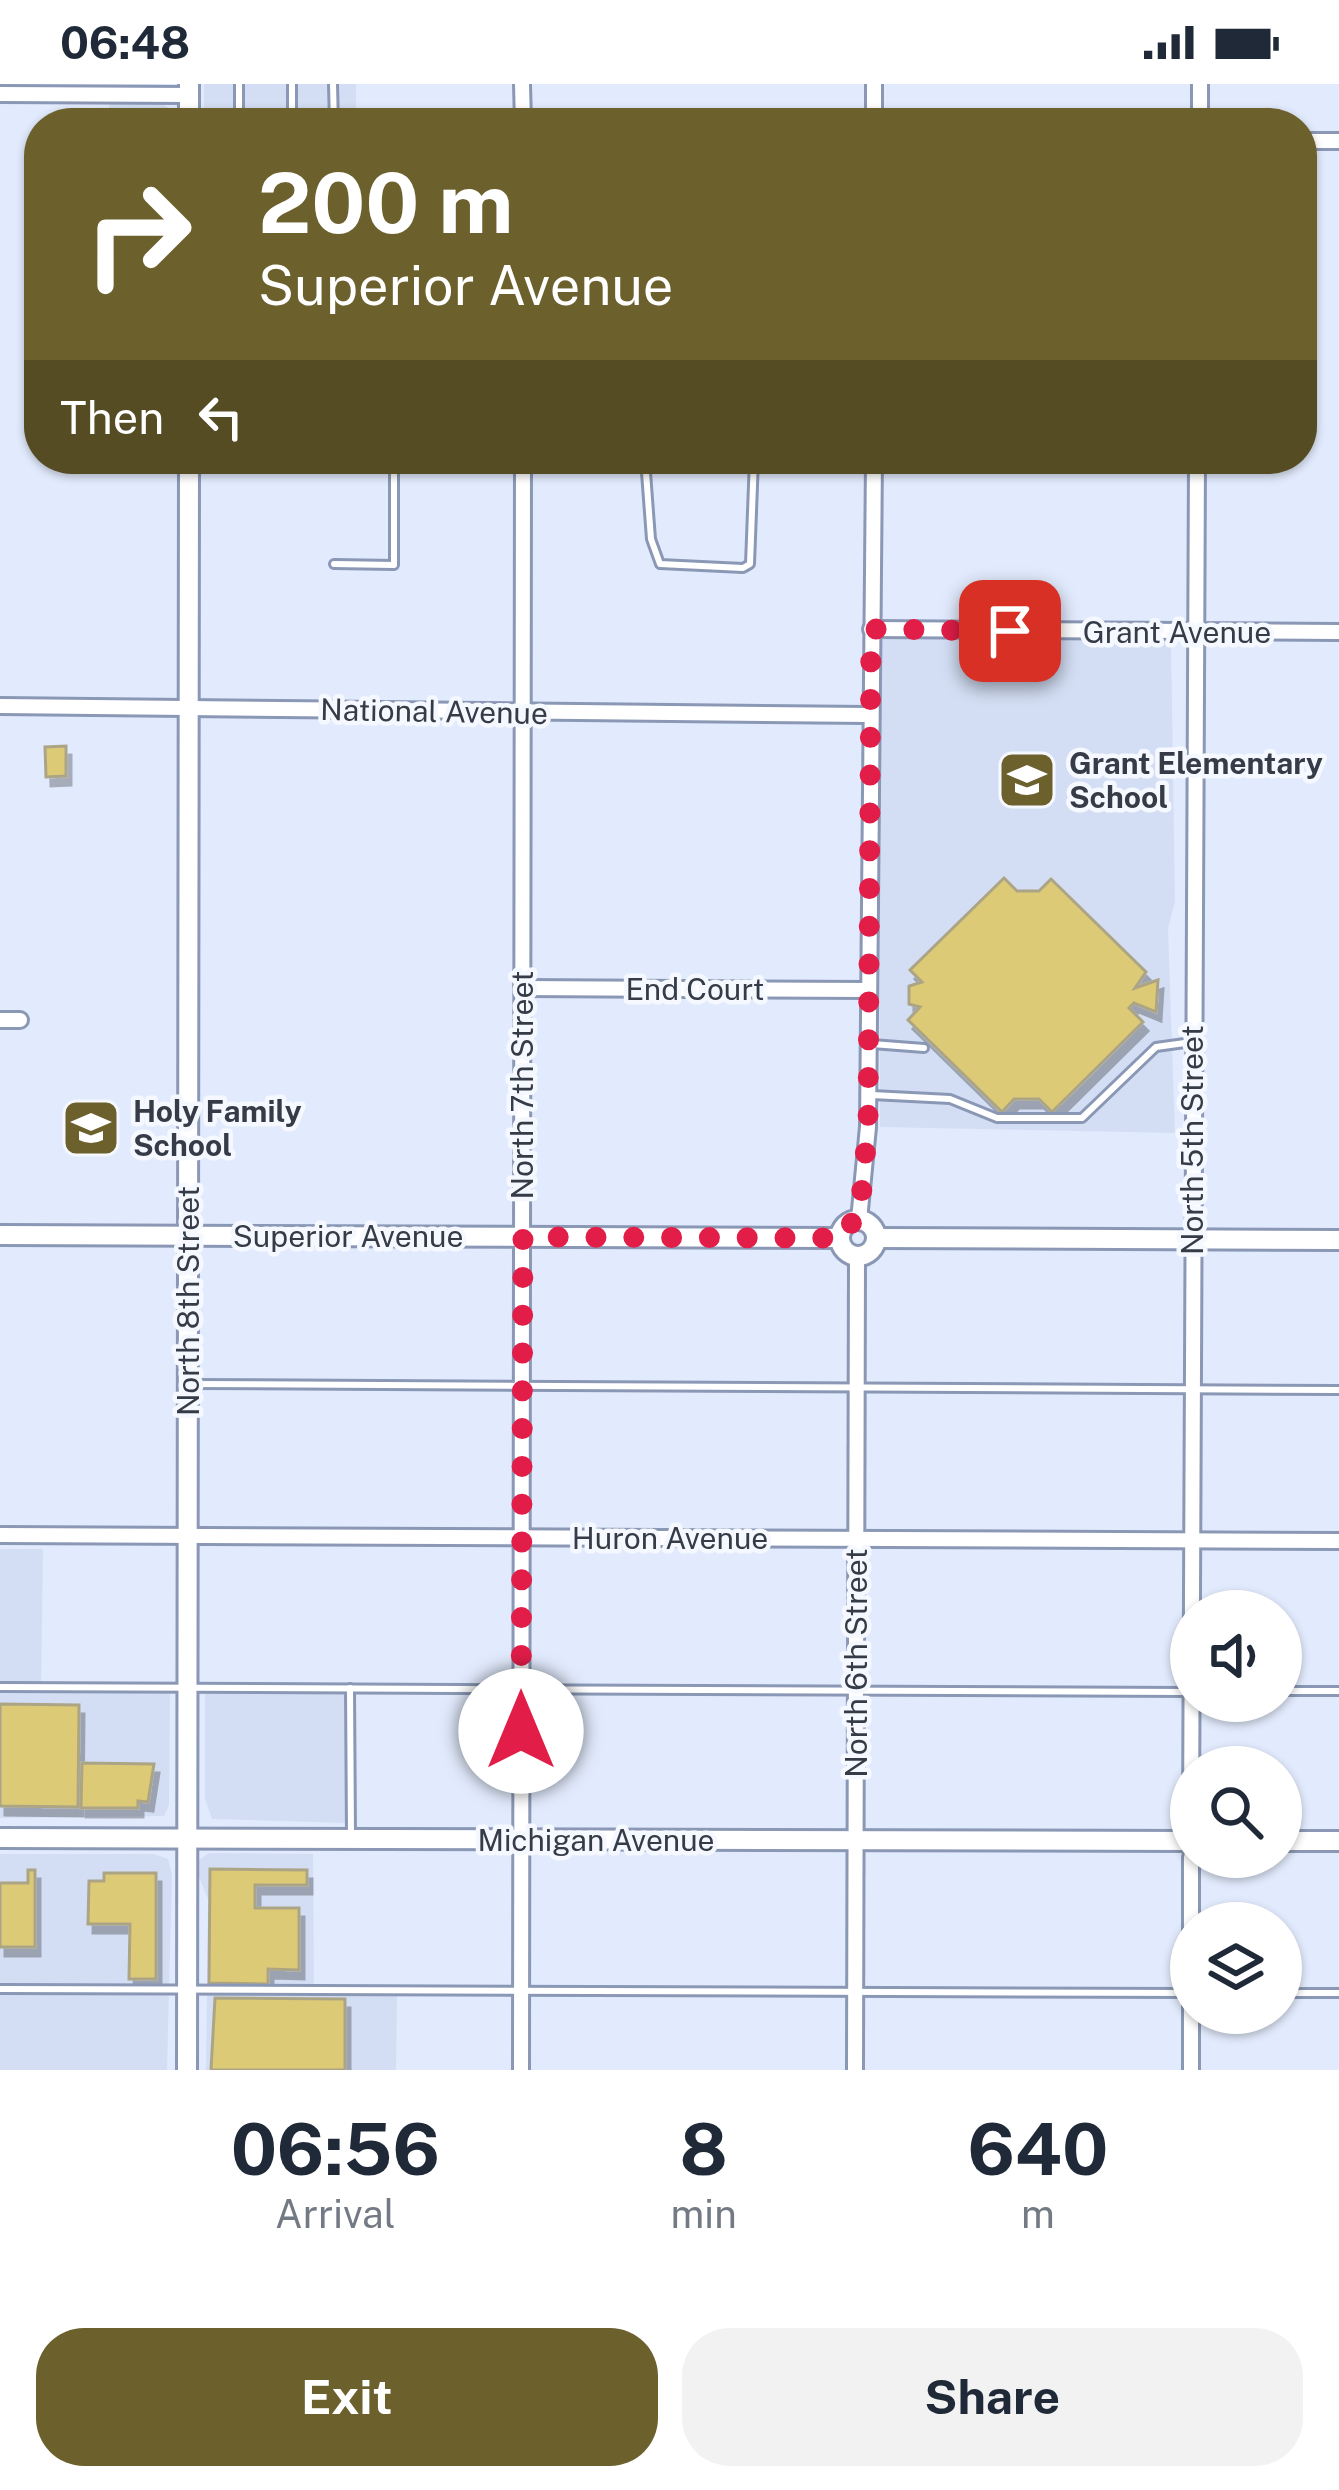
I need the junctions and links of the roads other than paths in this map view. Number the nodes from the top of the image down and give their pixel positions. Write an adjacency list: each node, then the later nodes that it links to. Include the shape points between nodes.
1 (189, 89): 2 (street)
2 (0, 94)
3 (189, 474): 15 (street, North 8th Street)
4 (394, 474): 10 (lane, via 394,565)
5 (523, 474): 16 (street, North 7th Street)
6 (647, 474): 7 (lane, via 660,564 743,568 754,540)
7 (754, 474)
8 (874, 474): 11 (street)
9 (1197, 474): 12 (street, North 5th Street)
10 (334, 565)
11 (871, 629): 12 (street, Grant Avenue); 17 (street)
12 (1196, 632): 13 (street, Grant Avenue); 22 (street, North 5th Street)
13 (1339, 632)
14 (0, 706): 15 (street, National Avenue)
15 (188, 706): 16 (street, National Avenue); 28 (street, North 8th Street)
16 (522, 714): 17 (street, National Avenue); 18 (street, North 7th Street)
17 (869, 715): 19 (street)
18 (522, 988): 19 (street, End Court); 29 (street, North 7th Street)
19 (868, 990): 23 (street)
20 (0, 1020): 21 (street)
21 (20, 1020)
22 (1192, 1042): 25 (lane, via 1156,1047 1082,1118 998,1118 950,1099); 32 (street, North 5th Street)
23 (868, 1043): 24 (lane); 25 (street)
24 (924, 1048)
25 (868, 1095): 26 (street)
26 (859, 1220): 30 (street); 31 (street)
27 (0, 1234): 28 (street, Superior Avenue)
28 (189, 1235): 29 (street, Superior Avenue); 35 (street, North 8th Street)
29 (523, 1237): 30 (street, Superior Avenue); 36 (street, North 7th Street)
30 (840, 1238): 34 (street)
31 (877, 1238): 32 (street); 34 (street)
32 (1192, 1240): 33 (street); 38 (street, North 5th Street)
33 (1339, 1240)
34 (857, 1257): 37 (street, North 6th Street)
35 (187, 1384): 36 (lane); 41 (street, North 8th Street)
36 (522, 1385): 37 (lane); 42 (street, North 7th Street)
37 (856, 1386): 38 (lane); 43 (street, North 6th Street)
38 (1192, 1388): 39 (lane); 44 (street, North 5th Street)
39 (1339, 1390)
40 (0, 1535): 41 (street, Huron Avenue)
41 (188, 1536): 42 (street, Huron Avenue); 48 (street, North 8th Street)
42 (521, 1538): 43 (street, Huron Avenue); 50 (street, North 7th Street)
43 (855, 1539): 44 (street, Huron Avenue); 51 (street, North 6th Street)
44 (1190, 1541): 45 (street, Huron Avenue); 46 (street, North 5th Street)
45 (1339, 1541)
46 (1190, 1590)
47 (0, 1687): 48 (lane)
48 (187, 1688): 49 (lane); 56 (street, North 8th Street)
49 (350, 1688): 50 (lane); 58 (lane)
50 (521, 1689): 51 (lane); 59 (street, North 7th Street)
51 (856, 1690): 54 (lane); 57 (street, North 6th Street)
52 (1302, 1691): 53 (lane)
53 (1339, 1691)
54 (1170, 1692)
55 (0, 1838): 56 (street, Michigan Avenue)
56 (188, 1839): 58 (street, Michigan Avenue); 65 (street, North 8th Street)
57 (857, 1839): 59 (street, Michigan Avenue); 60 (street, Michigan Avenue); 66 (street, North 6th Street)
58 (351, 1840): 59 (street, Michigan Avenue)
59 (521, 1841): 63 (street, North 7th Street)
60 (1170, 1841)
61 (1302, 1841): 62 (street)
62 (1339, 1841)
63 (522, 1988): 65 (lane); 66 (lane); 72 (street, North 7th Street)
64 (0, 1989): 65 (lane)
65 (188, 1989): 71 (street, North 8th Street)
66 (854, 1991): 67 (lane); 73 (street, North 6th Street)
67 (1170, 1993)
68 (1302, 1993): 69 (lane)
69 (1339, 1993)
70 (1191, 2034): 74 (street)
71 (187, 2070)
72 (521, 2070)
73 (855, 2070)
74 (1191, 2070)

